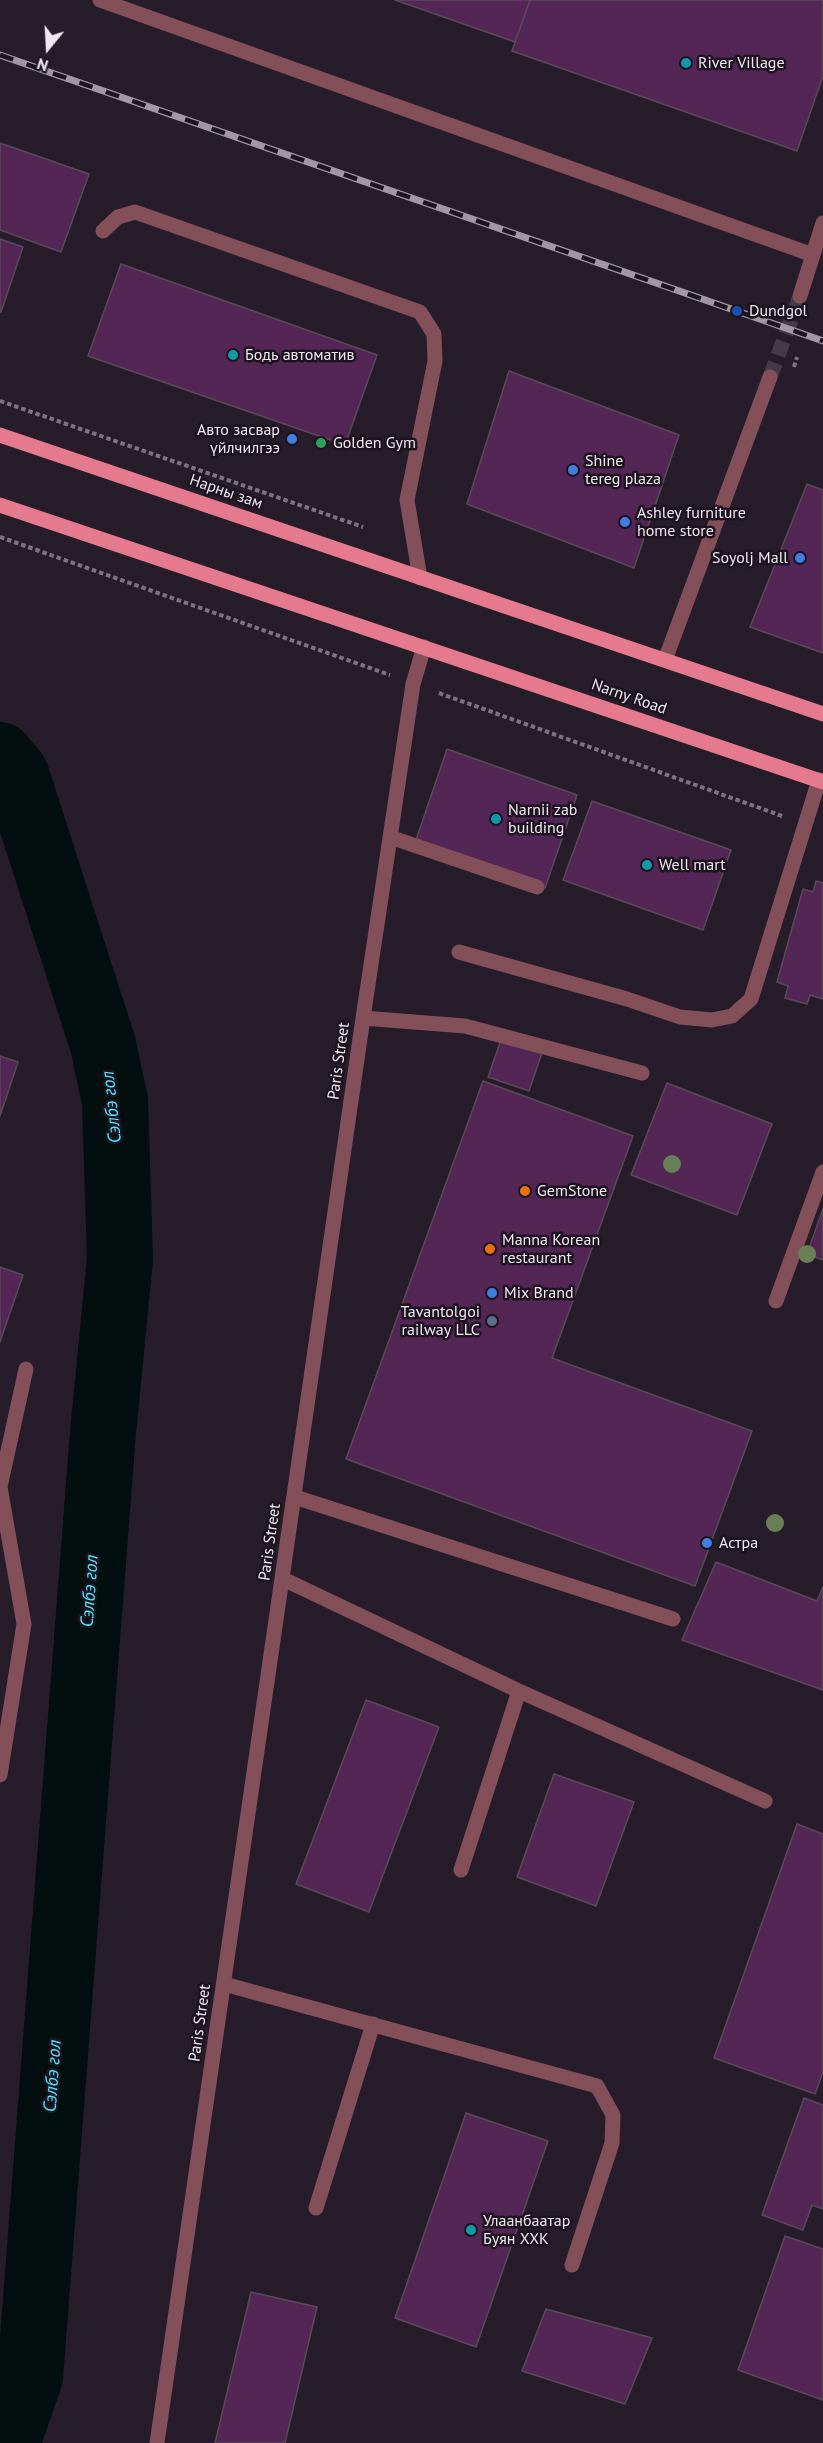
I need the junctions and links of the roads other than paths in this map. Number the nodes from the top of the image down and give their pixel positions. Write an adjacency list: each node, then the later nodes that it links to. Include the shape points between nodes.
1 (100, 0): 4 (street)
2 (823, 223): 4 (street)
3 (103, 231): 9 (street, via 118,217 135,212 420,312 434,334 435,362 408,500)
4 (813, 255): 5 (street)
5 (800, 296)
6 (770, 377): 11 (street)
7 (0, 435): 9 (main road, Нарны зам)
8 (0, 504): 10 (main road)
9 (420, 578): 11 (main road)
10 (424, 647): 13 (main road, Narny Road); 14 (street, Paris Street, via 413,684)
11 (665, 660): 12 (main road)
12 (823, 714)
13 (821, 781): 16 (street, via 751,999 732,1016 712,1020 680,1017)
14 (390, 837): 15 (street); 17 (street, Paris Street)
15 (537, 886)
16 (459, 952)
17 (363, 1018): 18 (street, via 465,1026); 22 (street, Paris Street)
18 (642, 1072)
19 (823, 1172): 20 (street)
20 (776, 1300)
21 (26, 1370): 26 (street, via 0,1487 24,1624)
22 (295, 1497): 23 (street, Paris Street); 24 (street)
23 (283, 1579): 25 (street); 30 (street, Paris Street)
24 (673, 1619)
25 (519, 1691): 28 (street); 29 (street)
26 (2, 1750): 27 (street)
27 (0, 1775)
28 (765, 1800)
29 (461, 1870)
30 (224, 1984): 31 (street); 34 (street, Paris Street)
31 (373, 2024): 32 (street); 33 (street, via 597,2086 613,2115 612,2143)
32 (316, 2208)
33 (572, 2265)
34 (157, 2443)

